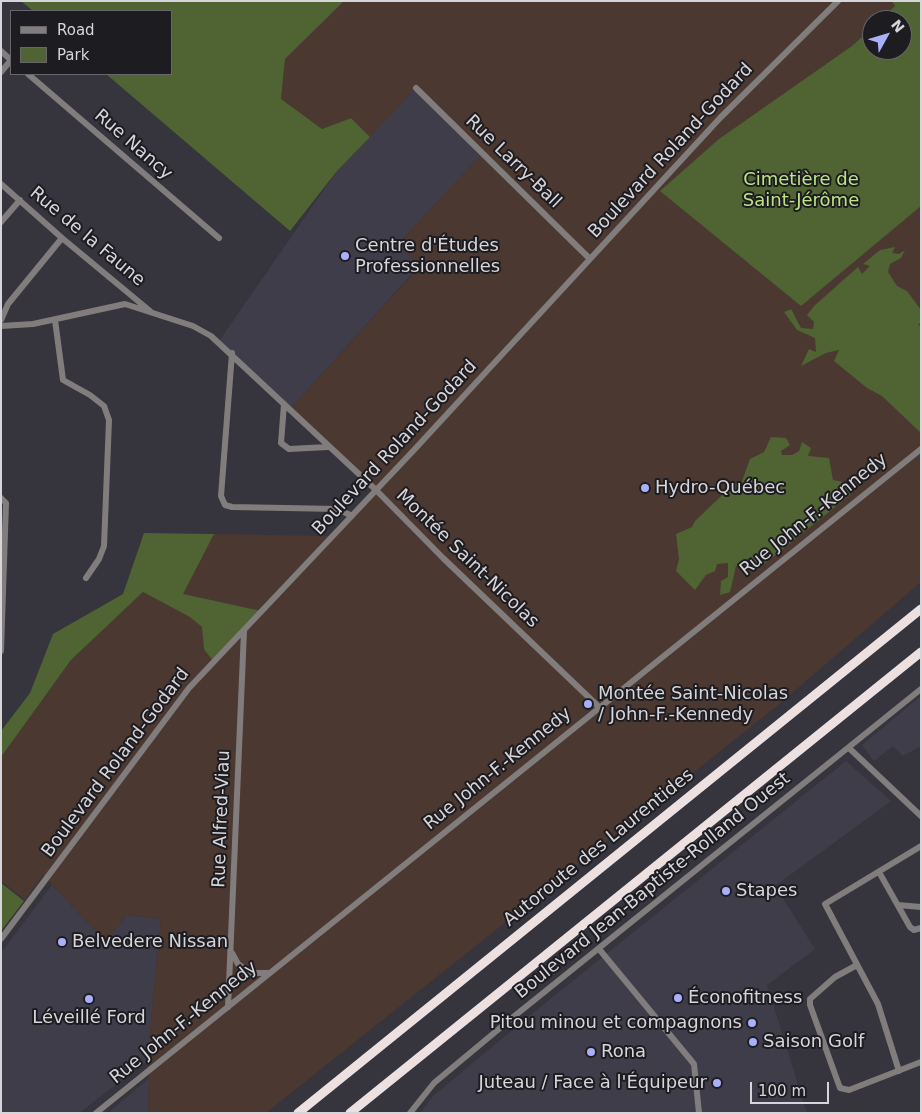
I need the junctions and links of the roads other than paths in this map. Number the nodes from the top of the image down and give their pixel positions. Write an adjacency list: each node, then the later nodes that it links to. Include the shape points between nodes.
1 (838, 1): 11 (street, Boulevard Roland-Godard, via 720,118)
2 (10, 61): 3 (street)
3 (1, 72)
4 (29, 75): 10 (street, Rue Nancy)
5 (416, 88): 11 (street, Rue Larry-Ball)
6 (1, 184): 7 (street, Rue de la Faune)
7 (20, 200): 8 (street); 9 (street, Rue de la Faune)
8 (1, 222)
9 (62, 238): 12 (street, Rue de la Faune); 13 (street, via 8,304)
10 (219, 238)
11 (590, 259): 20 (street, Boulevard Roland-Godard)
12 (154, 314): 14 (street, Montée Saint-Nicolas, via 126,304); 16 (street, Montée Saint-Nicolas, via 199,329)
13 (1, 320)
14 (55, 320): 15 (street, Montée Saint-Nicolas); 23 (street, via 63,380 104,406 109,420 104,546)
15 (1, 326)
16 (232, 353): 17 (street, Montée Saint-Nicolas); 22 (street, via 221,496 225,505 338,509)
17 (284, 404): 18 (street, Montée Saint-Nicolas); 18 (street, via 281,443 289,449)
18 (328, 447): 20 (street, Montée Saint-Nicolas)
19 (921, 449): 29 (street, Rue John-F.-Kennedy)
20 (376, 490): 22 (street, Boulevard Roland-Godard); 29 (street, Montée Saint-Nicolas)
21 (1, 498): 26 (street, via 6,503)
22 (352, 516): 25 (street, Boulevard Roland-Godard)
23 (86, 578)
24 (921, 609): 47 (highway, Autoroute des Laurentides)
25 (244, 631): 37 (street, Boulevard Roland-Godard, via 170,711); 39 (street, Rue Alfred-Viau)
26 (1, 652)
27 (921, 652): 45 (highway)
28 (921, 689): 30 (street, Boulevard Jean-Baptiste-Rolland Ouest)
29 (599, 706): 41 (street, Rue John-F.-Kennedy)
30 (849, 748): 31 (street); 38 (street, Boulevard Jean-Baptiste-Rolland Ouest)
31 (921, 816)
32 (921, 846): 33 (street)
33 (879, 872): 34 (street); 40 (street, via 825,904)
34 (898, 905): 35 (street); 36 (street, via 910,928)
35 (921, 907)
36 (921, 928)
37 (1, 939)
38 (599, 949): 50 (street, Boulevard Jean-Baptiste-Rolland Ouest, via 434,1083); 51 (street, via 694,1064)
39 (231, 951): 41 (street, via 238,964 250,973); 42 (street, Rue Alfred-Viau)
40 (857, 965): 44 (street, via 878,1004); 44 (street, via 835,977 810,999 840,1088 850,1090)
41 (271, 972): 42 (street, Rue John-F.-Kennedy)
42 (228, 1007): 46 (street, Rue John-F.-Kennedy)
43 (921, 1062): 44 (street)
44 (899, 1070)
45 (395, 1076): 48 (highway); 49 (highway)
46 (96, 1113)
47 (298, 1113)
48 (350, 1113)
49 (360, 1113)
50 (410, 1113)
51 (699, 1113)

